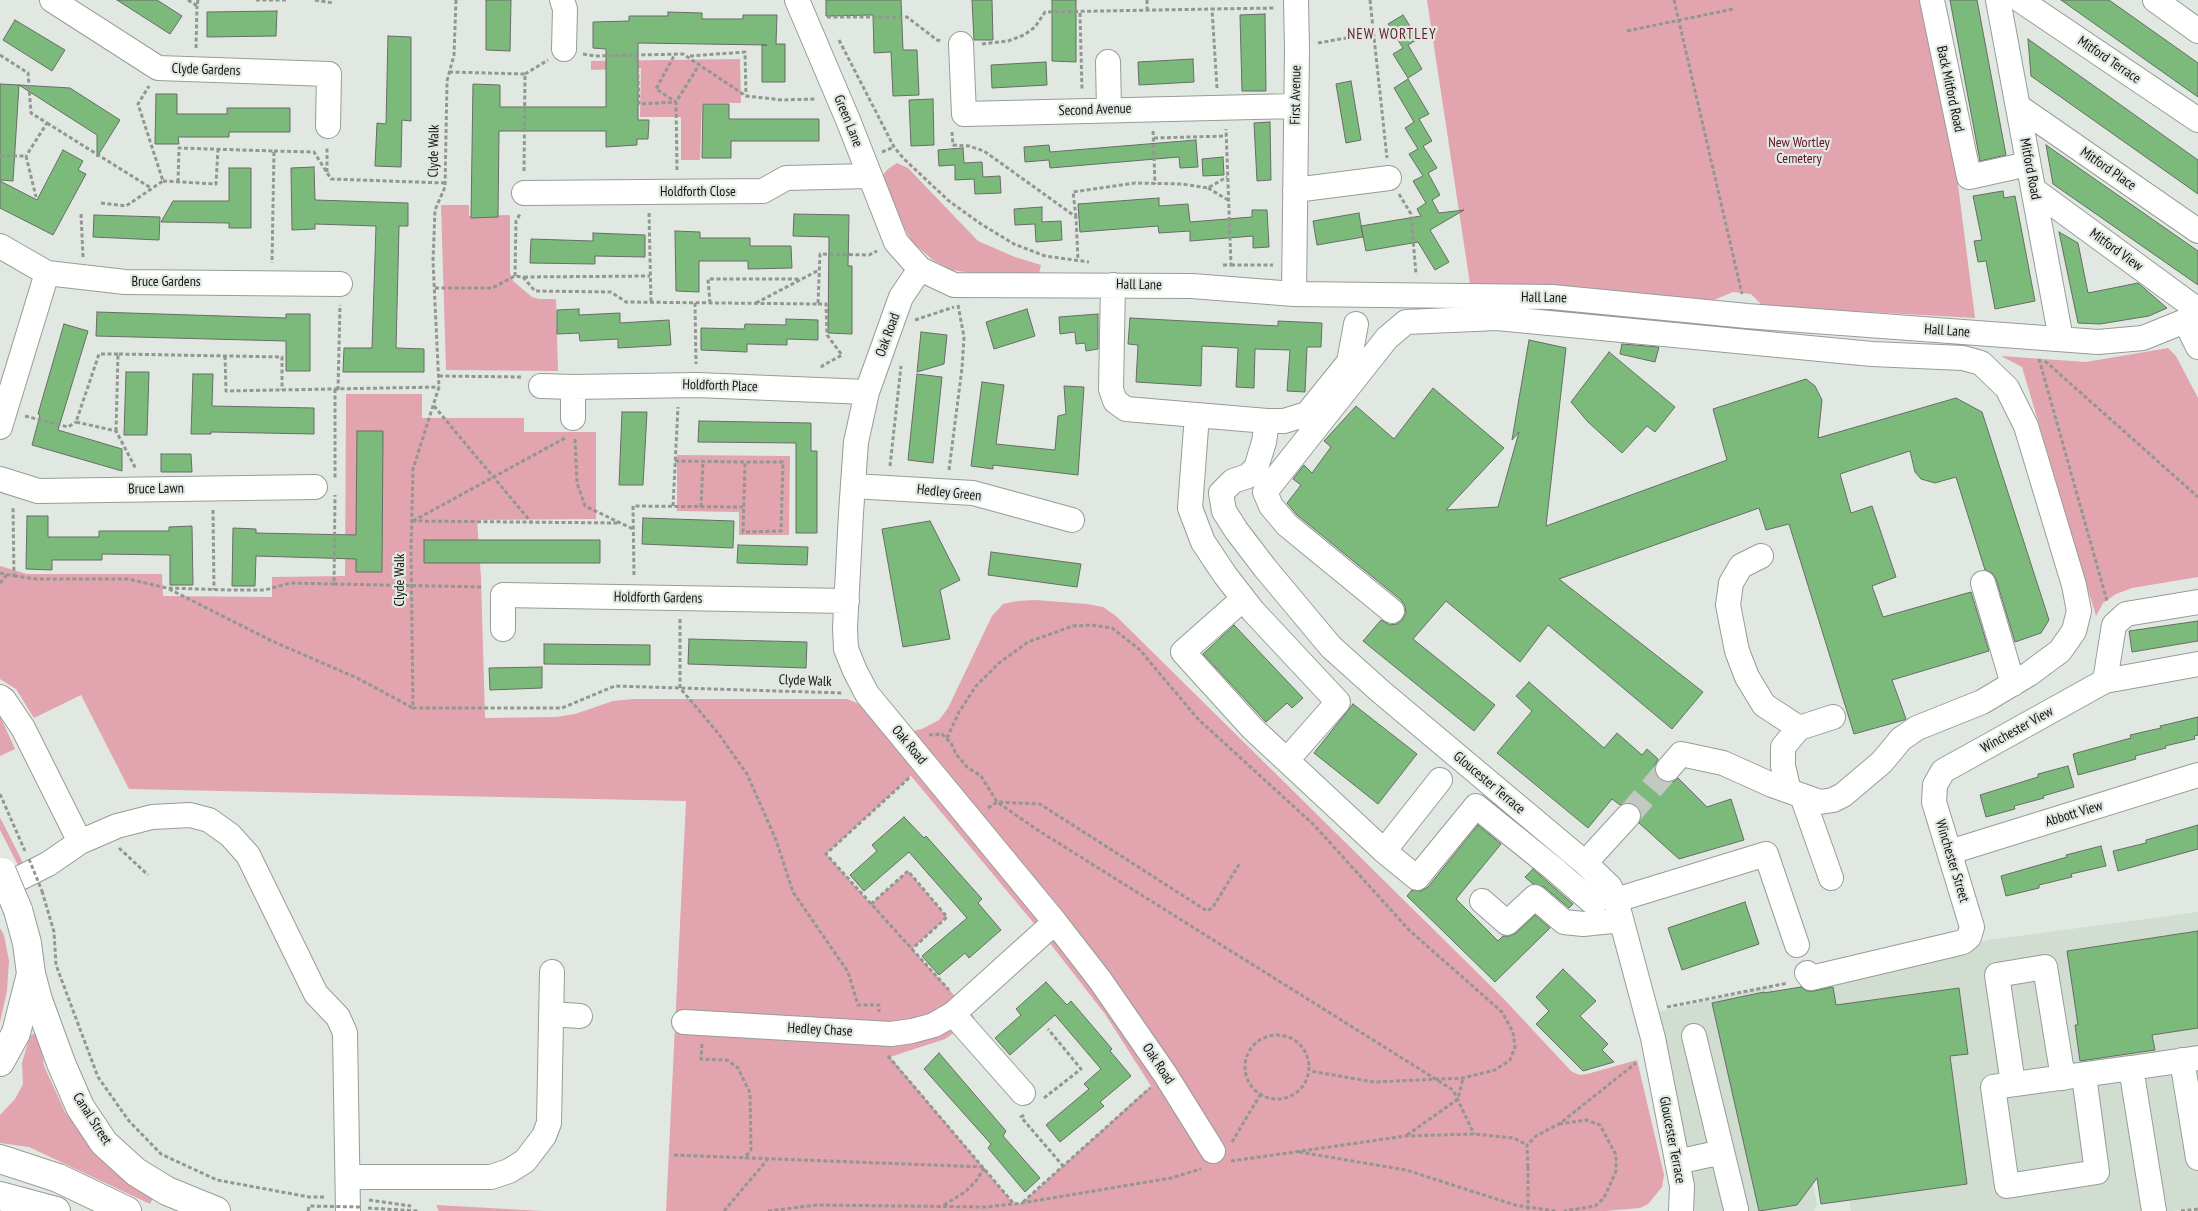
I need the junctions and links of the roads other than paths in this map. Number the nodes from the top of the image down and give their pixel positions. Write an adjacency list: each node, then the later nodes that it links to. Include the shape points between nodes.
1 (52, 0): 17 (street, Clyde Gardens, via 158,68 329,74)
2 (562, 0): 11 (street, via 565,8)
3 (797, 0): 19 (street, Green Lane)
4 (1932, 0): 18 (street, Back Mitford Road, via 1969,177)
5 (1998, 0): 14 (street, Mitford Road)
6 (2020, 0): 16 (street, Mitford Terrace)
7 (2155, 0): 9 (street)
8 (1296, 4): 13 (street, First Avenue)
9 (2198, 31)
10 (961, 44): 15 (street, Second Avenue, via 964,114)
11 (564, 49)
12 (1108, 62): 15 (street)
13 (1295, 106): 15 (street, Second Avenue); 21 (street, First Avenue)
14 (2019, 107): 18 (street, Mitford Road); 24 (street, Mitford Place)
15 (1109, 109)
16 (2198, 120)
17 (328, 126)
18 (2028, 164): 22 (street, Mitford Road)
19 (869, 176): 23 (street, Holdforth Close, via 786,178 763,191); 25 (street, Green Lane)
20 (1389, 178): 21 (street)
21 (1294, 190): 31 (street, First Avenue)
22 (2034, 190): 32 (street, Mitford View); 34 (street, Mitford Road)
23 (524, 193)
24 (2198, 232)
25 (896, 242): 27 (street, Hall Lane)
26 (0, 246): 28 (street, Bruce Gardens)
27 (920, 269): 30 (street, Hall Lane, via 956,295); 38 (street, Oak Road, via 901,297)
28 (47, 273): 29 (street, Bruce Gardens, via 125,282); 40 (street)
29 (340, 284)
30 (1113, 285): 31 (street, Hall Lane, via 1192,286); 39 (street, via 1111,389 1115,401 1126,409)
31 (1294, 294): 34 (street, Hall Lane, via 1552,297 1747,316)
32 (2194, 314): 34 (street, Hall Lane, via 2143,338 2098,342); 35 (street)
33 (1356, 324): 41 (street, via 1348,362 1307,414 1284,421)
34 (2061, 339)
35 (2198, 347)
36 (541, 386): 37 (street, Holdforth Place)
37 (573, 387): 38 (street, Holdforth Place, via 688,385); 42 (street)
38 (868, 392): 44 (street, Oak Road, via 856,442)
39 (1197, 415): 41 (street); 49 (street, via 1190,508 1203,542)
40 (3, 419)
41 (1267, 421): 70 (street, Gloucester Terrace, via 1256,468 1248,476 1233,481 1222,493 1224,511 1236,530 1331,647)
42 (574, 425)
43 (10, 482): 45 (street, Bruce Lawn, via 38,491)
44 (853, 486): 46 (street, Hedley Green, via 973,493); 50 (street, Oak Road)
45 (315, 488)
46 (1072, 520)
47 (1761, 556): 59 (street, via 1741,566 1731,583 1728,605 1733,633 1747,676 1764,705)
48 (1983, 583): 56 (street)
49 (1243, 599): 60 (street, via 1338,702); 60 (street, via 1183,652 1252,728)
50 (847, 601): 53 (street, Holdforth Gardens, via 503,595); 75 (street, Oak Road, via 846,649 867,694)
51 (2198, 602): 55 (street, via 2126,614 2114,625)
52 (1392, 611): 56 (street, via 1287,525 1271,506 1265,492 1387,338 1406,322 1498,318 1872,354 1963,358 1981,363 1996,376 2017,405 2043,480 2080,611 2074,631 2060,651)
53 (503, 629)
54 (2198, 664): 55 (street, Winchester View)
55 (2105, 681): 64 (street, Winchester View, via 1943,770)
56 (2013, 684): 65 (street, via 1982,702 1917,728 1901,739 1882,762 1833,800 1820,802)
57 (0, 697): 67 (street, via 23,728)
58 (1833, 717): 59 (street)
59 (1799, 728): 65 (street, via 1783,747 1783,766)
60 (1287, 760): 68 (street)
61 (1668, 769): 65 (street, via 1681,754 1723,764)
62 (2198, 776): 69 (street, Abbott View)
63 (1440, 780): 68 (street)
64 (1935, 785): 69 (street, Winchester Street, via 1934,802)
65 (1795, 793): 72 (street)
66 (1628, 816): 70 (street)
67 (80, 842): 71 (street, via 48,864); 97 (street, via 117,826 152,817 190,815 209,820 230,835 248,855 316,994 338,1017 344,1033)
68 (1384, 851): 74 (street, via 1417,878 1476,806 1591,901)
69 (1950, 852): 79 (street, Winchester Street, via 1972,927 1969,937 1955,944)
70 (1585, 863): 74 (street, Gloucester Terrace, via 1610,888)
71 (1, 875): 78 (main road, Canal Street, bridge, via 18,910)
72 (1831, 878)
73 (1482, 901): 74 (street, via 1507,923 1535,897 1564,922 1583,924)
74 (1617, 905): 76 (street, via 1766,854); 95 (street, Gloucester Terrace, via 1655,1048)
75 (1055, 922): 80 (street, Hedley Chase); 92 (street, Oak Road, via 1165,1074)
76 (1797, 945)
77 (552, 972): 81 (street)
78 (31, 974): 86 (main road, via 16,1033); 101 (main road, Canal Street, via 61,1063 80,1107 104,1143 136,1172 167,1190)
79 (1809, 975)
80 (958, 1010): 83 (street, Hedley Chase, via 934,1025 891,1034); 90 (street)
81 (551, 1014): 82 (street); 97 (street, via 549,1123 544,1136 524,1161 510,1171 491,1176)
82 (580, 1016)
83 (693, 1023)
84 (1694, 1036): 91 (street)
85 (2190, 1059): 87 (street); 93 (street)
86 (0, 1062)
87 (2132, 1068): 88 (street); 103 (street)
88 (2074, 1077): 89 (street); 89 (street, via 2045,967 1997,975); 89 (street, via 2097,1172 2007,1186 1993,1087)
89 (2013, 1084)
90 (1030, 1102)
91 (1722, 1152): 95 (street); 98 (street)
92 (1218, 1158)
93 (2198, 1158)
94 (0, 1159): 100 (main road, via 58,1178)
95 (1677, 1162): 102 (street, Gloucester Terrace, via 1682,1186)
96 (0, 1196): 99 (main road)
97 (351, 1198)
98 (1736, 1209)
99 (56, 1211)
100 (127, 1211)
101 (216, 1211)
102 (1681, 1211)
103 (2154, 1211)

